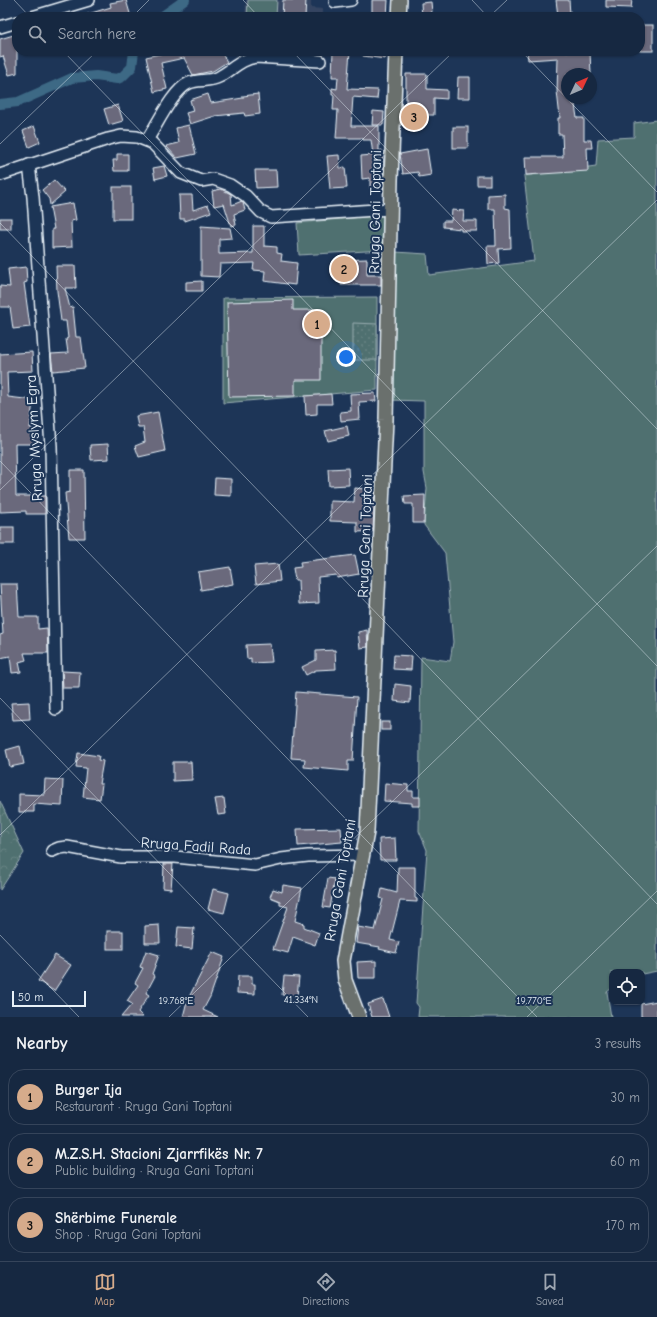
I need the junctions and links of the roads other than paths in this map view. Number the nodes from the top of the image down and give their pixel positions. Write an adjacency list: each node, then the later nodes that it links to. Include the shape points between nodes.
1 (89, 0): 5 (street)
2 (352, 0): 4 (street)
3 (400, 0): 6 (main road)
4 (334, 2)
5 (49, 12)
6 (399, 12)
7 (12, 23): 8 (street)
8 (0, 27)
9 (396, 56): 14 (main road, Rruga Gani Toptani)
10 (320, 61): 11 (street, via 256,57 245,59 217,78 190,82 178,92)
11 (147, 140): 12 (street, via 120,136); 14 (street, via 181,173 201,181 213,179 230,184 261,212 271,217)
12 (29, 165): 13 (street); 15 (street, Rruga Myslym Egra, via 51,446)
13 (0, 175)
14 (390, 209): 17 (main road, Rruga Gani Toptani, via 383,506 367,832)
15 (56, 710)
16 (52, 851): 17 (street, Rruga Fadil Rada, via 67,847 121,857 175,857 255,865 308,856)
17 (363, 855): 18 (main road, Rruga Gani Toptani, via 343,962 345,980)
18 (359, 1017)

